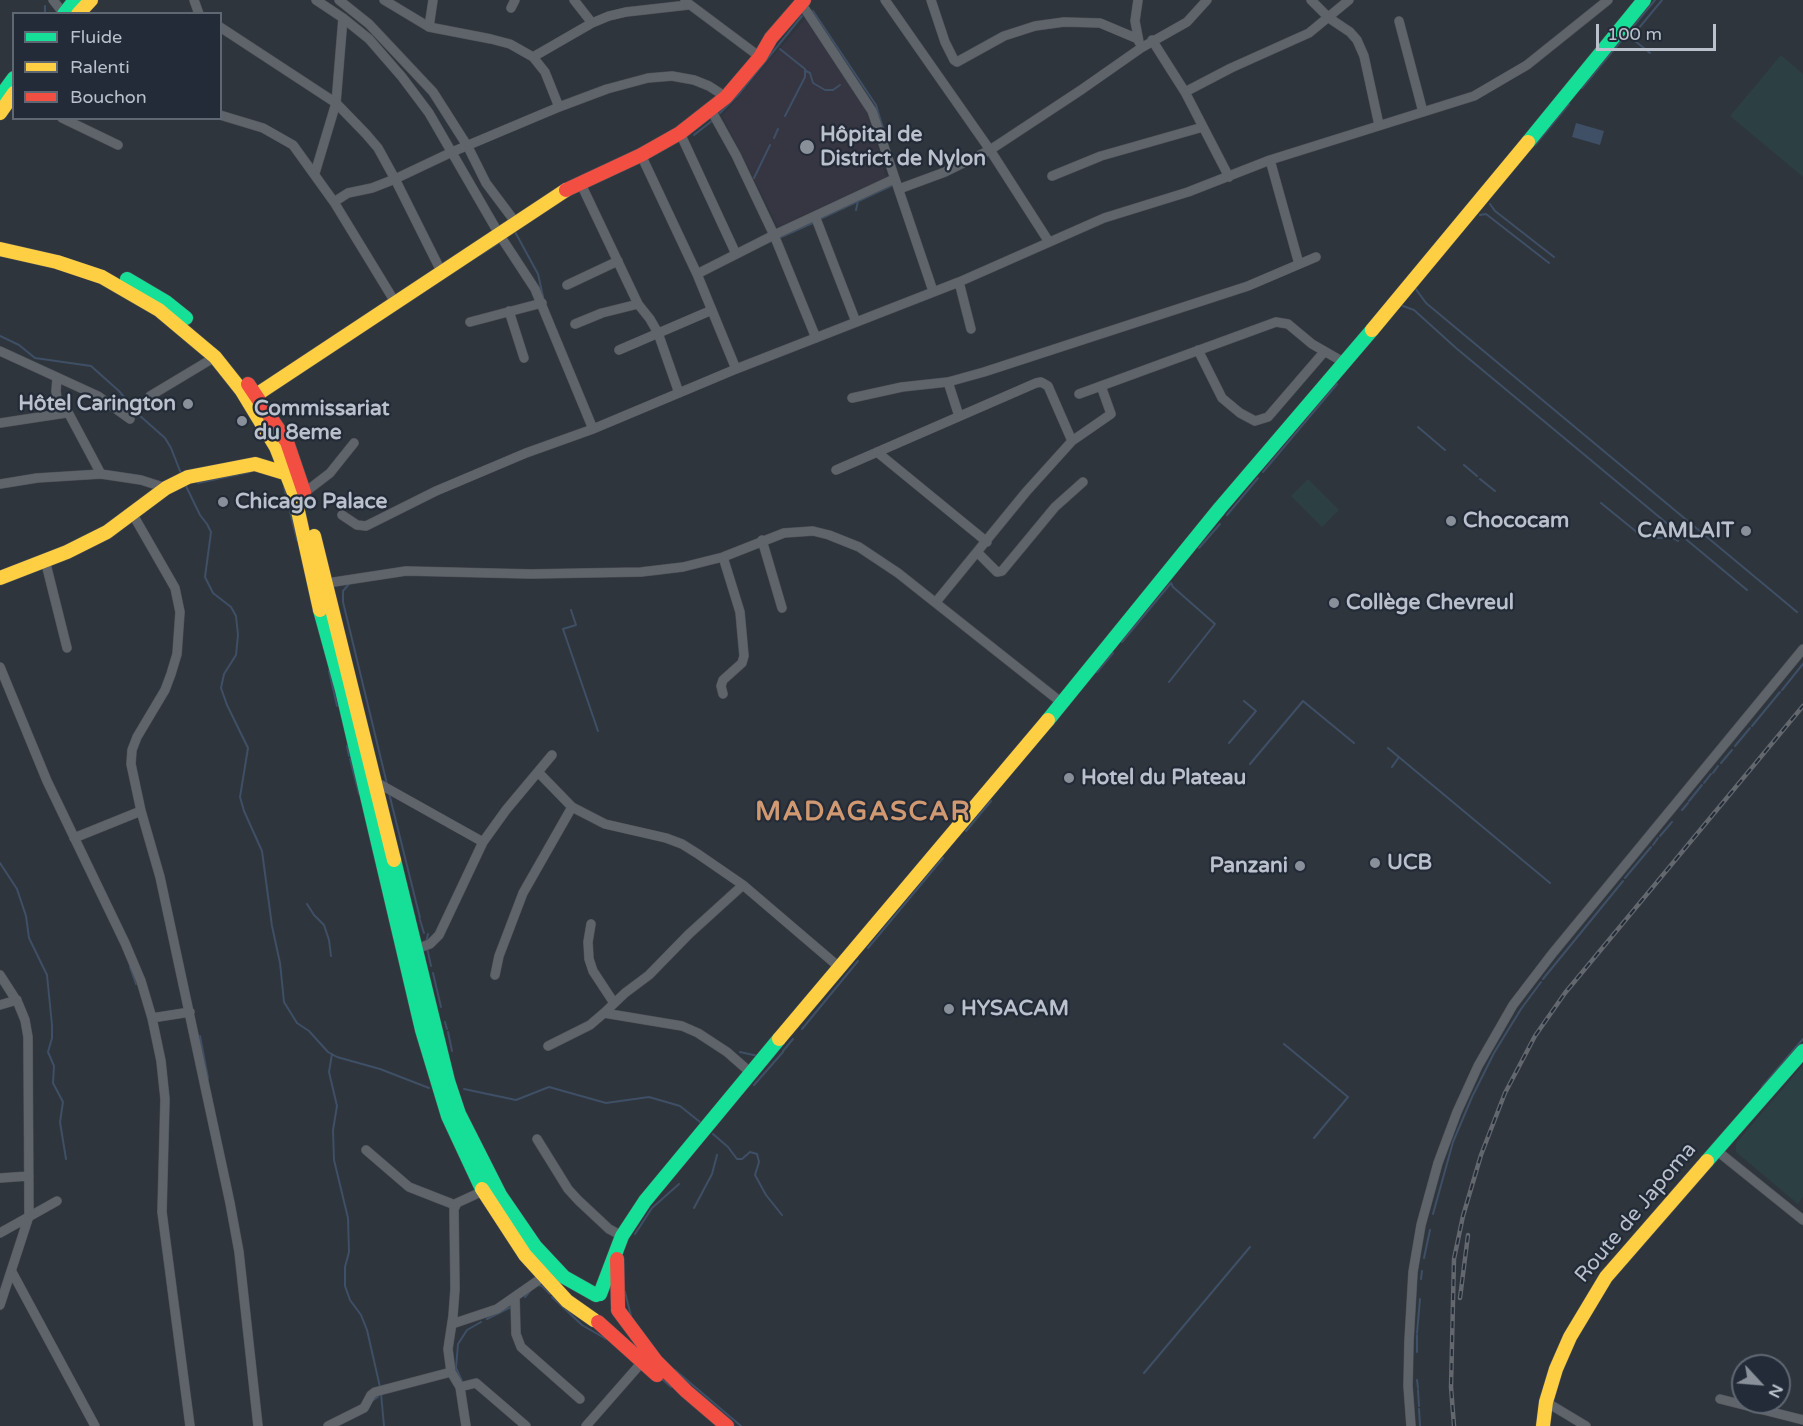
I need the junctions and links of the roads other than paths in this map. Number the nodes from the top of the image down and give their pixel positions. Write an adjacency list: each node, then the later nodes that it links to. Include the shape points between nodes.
1 (53, 0): 21 (street)
2 (75, 0): 22 (main road)
3 (91, 0): 23 (main road)
4 (316, 0): 24 (street)
5 (339, 0): 20 (street)
6 (357, 0): 20 (street)
7 (384, 0): 28 (street)
8 (433, 0): 28 (street)
9 (574, 0): 27 (street)
10 (885, 0): 51 (street)
11 (931, 0): 31 (street, via 945,42 957,62 1004,36 1065,22 1100,23)
12 (1138, 0): 31 (street, via 1135,21)
13 (1207, 0): 30 (street, via 1186,22)
14 (1311, 0): 25 (street)
15 (1350, 0): 25 (street)
16 (1608, 0): 42 (street, via 1501,81 1474,96)
17 (1644, 0): 94 (main road)
18 (686, 3): 27 (street, via 626,12); 33 (street)
19 (798, 3): 33 (main road); 58 (street, via 869,105)
20 (350, 9): 50 (street, via 434,92)
21 (63, 12)
22 (65, 12)
23 (80, 12)
24 (343, 18): 39 (street); 50 (street, via 376,47)
25 (1329, 18): 35 (street, via 1309,33); 46 (street, via 1354,35 1364,56)
26 (1399, 21): 42 (street)
27 (592, 23): 32 (street)
28 (429, 27): 32 (street, via 510,44)
29 (222, 28): 39 (street)
30 (1152, 40): 31 (street); 35 (street)
31 (1140, 43): 51 (street, via 1081,90)
32 (533, 57): 40 (street, via 545,72)
33 (760, 57): 38 (main road)
34 (12, 81): 37 (main road)
35 (1185, 92): 47 (street)
36 (12, 96): 43 (main road)
37 (0, 97)
38 (726, 97): 40 (street, via 694,80 672,76 618,86); 41 (main road)
39 (336, 103): 54 (street); 57 (street, via 378,148)
40 (559, 107): 50 (street)
41 (711, 110): 48 (main road); 64 (street)
42 (1423, 112): 46 (street)
43 (0, 113)
44 (222, 116): 54 (street, via 277,134 292,145)
45 (66, 120): 49 (street)
46 (1379, 125): 53 (street)
47 (1203, 127): 55 (street, via 1101,156); 56 (street)
48 (680, 133): 52 (main road); 68 (street)
49 (118, 145)
50 (462, 149): 57 (street); 63 (street); 63 (street, via 486,183)
51 (990, 150): 60 (street); 66 (street)
52 (640, 155): 59 (main road); 73 (street)
53 (1270, 159): 56 (street); 71 (street)
54 (315, 173): 61 (street)
55 (1052, 176)
56 (1229, 177): 66 (street, via 1104,218)
57 (395, 179): 61 (street, via 348,193); 72 (street)
58 (894, 179): 60 (street); 62 (street)
59 (580, 182): 63 (main road); 70 (street)
60 (899, 189): 76 (street)
61 (334, 202): 77 (street)
62 (815, 216): 64 (street); 83 (street)
63 (509, 227): 72 (main road); 78 (street)
64 (774, 235): 68 (street); 87 (street)
65 (0, 240): 101 (main road, via 76,258 152,293 210,338)
66 (1049, 242): 74 (street)
67 (0, 249): 92 (main road, via 57,262 114,283 159,310)
68 (736, 254): 73 (street)
69 (1316, 257): 71 (street)
70 (618, 261): 75 (street); 79 (street)
71 (1299, 264): 97 (street, via 1248,286)
72 (441, 271): 77 (main road)
73 (697, 274): 80 (street)
74 (959, 282): 76 (street); 85 (street)
75 (567, 285)
76 (933, 291): 83 (street)
77 (395, 302): 101 (main road)
78 (542, 303): 81 (street); 108 (street)
79 (639, 304): 84 (street); 86 (street)
80 (712, 310): 86 (street); 95 (street)
81 (509, 311): 82 (street); 93 (street)
82 (470, 322)
83 (856, 322): 87 (street)
84 (574, 324)
85 (971, 329)
86 (658, 333): 88 (street); 99 (street)
87 (816, 338): 95 (street)
88 (619, 350)
89 (1198, 350): 91 (street, via 1282,322); 91 (street, via 1222,398 1255,421 1268,417); 98 (street)
90 (0, 351): 96 (street)
91 (1328, 354): 94 (street)
92 (216, 357): 102 (street); 111 (main road)
93 (524, 358)
94 (1343, 362): 136 (main road)
95 (736, 369): 99 (street)
96 (57, 378): 104 (street); 106 (street, via 98,396)
97 (948, 382): 103 (street); 105 (street)
98 (1101, 386): 100 (street); 109 (street, via 1111,413)
99 (679, 393): 108 (street)
100 (1079, 393)
101 (256, 395): 111 (main road)
102 (150, 396)
103 (852, 398)
104 (59, 414): 107 (street); 116 (street, via 71,417)
105 (959, 416): 109 (street, via 1041,382 1048,387); 112 (street)
106 (130, 419)
107 (0, 423)
108 (592, 429): 122 (street, via 436,491 366,526)
109 (1072, 441): 124 (street)
110 (354, 443): 120 (street, via 330,473)
111 (281, 444): 113 (main road); 115 (main road)
112 (877, 452): 114 (street); 124 (street)
113 (255, 464): 115 (main road); 117 (main road)
114 (836, 470)
115 (293, 473): 120 (main road); 129 (main road)
116 (101, 474): 117 (street); 119 (street)
117 (177, 482): 121 (main road)
118 (1083, 482): 125 (street, via 1055,507 1002,571 997,572)
119 (0, 484)
120 (304, 493): 129 (main road)
121 (132, 513): 127 (main road, via 107,532); 141 (street, via 175,588 180,612 177,654 171,674 132,750 131,764)
122 (342, 515)
123 (762, 540): 126 (street); 130 (street, via 797,531 813,531 844,540); 131 (street)
124 (987, 542): 125 (street)
125 (978, 553): 130 (street)
126 (723, 557): 129 (street, via 642,572 406,571); 135 (street, via 742,619 744,656 742,663 723,680)
127 (45, 560): 128 (main road); 132 (street)
128 (0, 578)
129 (320, 584): 139 (main road); 164 (main road, via 422,1030 448,1116)
130 (936, 602): 136 (street)
131 (782, 608)
132 (67, 648)
133 (1803, 649): 195 (street, via 1552,954 1513,1005 1478,1066 1438,1163 1421,1225 1408,1341)
134 (0, 667): 142 (street)
135 (723, 694)
136 (1062, 703): 147 (main road)
137 (552, 755): 138 (street)
138 (538, 772): 140 (street); 143 (street)
139 (374, 781): 143 (street); 146 (main road)
140 (572, 807): 144 (street, via 605,824 682,844); 149 (street, via 523,893)
141 (141, 811): 142 (street); 153 (street)
142 (74, 838): 155 (street, via 125,943)
143 (483, 842): 146 (street, via 439,935 430,944)
144 (743, 885): 147 (street); 151 (street, via 656,969)
145 (591, 924): 151 (street, via 589,959)
146 (416, 949): 171 (main road, via 459,1114)
147 (839, 967): 158 (main road)
148 (0, 975): 150 (street)
149 (495, 975)
150 (16, 1000): 152 (street); 162 (street, via 28,1037)
151 (614, 1003): 154 (street)
152 (0, 1005)
153 (190, 1012): 155 (street); 190 (street, via 239,1252)
154 (604, 1013): 156 (street, via 590,1025); 158 (street, via 682,1026 727,1052)
155 (152, 1018): 189 (street, via 165,1099 162,1212)
156 (548, 1046)
157 (1803, 1051): 161 (main road, Route de Japoma)
158 (751, 1073): 170 (main road, via 645,1201)
159 (537, 1139): 170 (street, via 578,1200)
160 (366, 1150): 166 (street, via 409,1187)
161 (1716, 1150): 168 (street); 185 (main road, Route de Japoma, via 1601,1284 1570,1337)
162 (29, 1176): 163 (street); 167 (street)
163 (0, 1178)
164 (483, 1191): 166 (street); 171 (main road)
165 (57, 1201): 167 (street)
166 (455, 1205): 179 (street)
167 (29, 1216): 169 (street); 172 (street)
168 (1803, 1220)
169 (0, 1233)
170 (620, 1243): 174 (main road); 177 (main road)
171 (530, 1250): 173 (main road); 174 (main road, via 564,1277)
172 (12, 1272): 176 (street); 188 (street)
173 (543, 1276): 175 (street); 178 (main road, via 567,1301)
174 (598, 1294): 177 (main road, via 610,1295); 178 (main road, via 588,1307)
175 (515, 1298): 179 (street, via 482,1316); 184 (street, via 516,1334 521,1347)
176 (0, 1305)
177 (618, 1308): 178 (main road, via 611,1321); 187 (main road, via 656,1360)
178 (596, 1321): 180 (main road)
179 (452, 1324): 181 (street, via 448,1349)
180 (643, 1361): 187 (main road); 194 (street)
181 (451, 1372): 182 (street); 191 (street, via 375,1392 364,1408)
182 (460, 1387): 192 (street); 193 (street, via 476,1383)
183 (1720, 1399): 186 (street)
184 (580, 1400)
185 (1546, 1402): 196 (main road, Route de Japoma); 197 (street)
186 (1803, 1420)
187 (718, 1425)
188 (95, 1426)
189 (190, 1426)
190 (258, 1426)
191 (328, 1426)
192 (466, 1426)
193 (526, 1426)
194 (586, 1426)
195 (1411, 1426)
196 (1543, 1426)
197 (1586, 1426)

